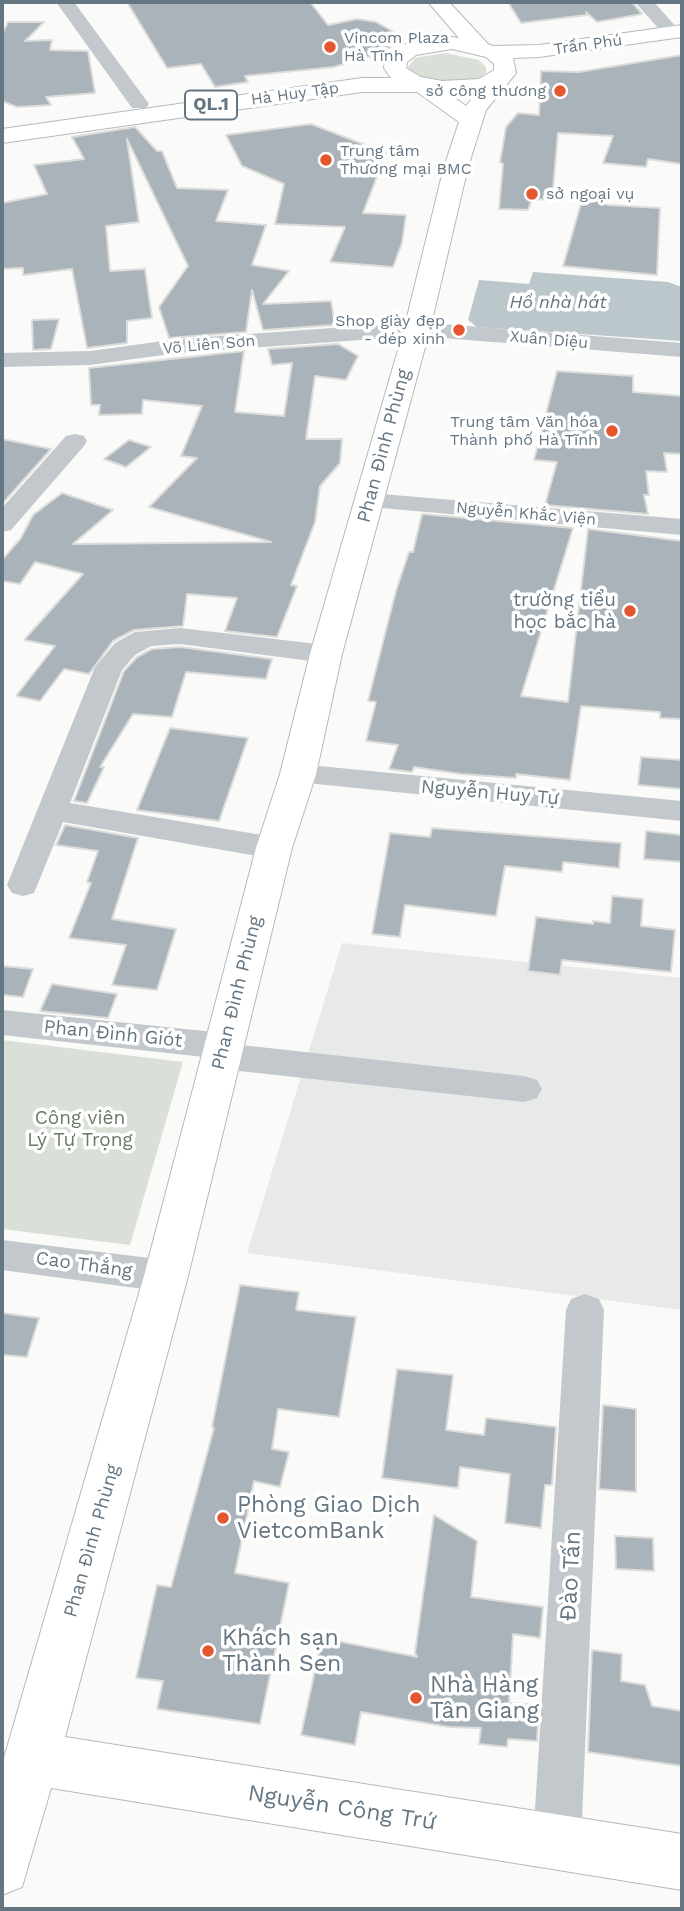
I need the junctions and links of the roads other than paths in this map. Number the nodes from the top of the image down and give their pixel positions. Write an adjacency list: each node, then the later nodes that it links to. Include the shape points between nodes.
1 (65, 2): 11 (street)
2 (438, 2): 4 (main road)
3 (644, 2): 5 (street)
4 (453, 20): 7 (main road); 8 (main road)
5 (679, 35): 7 (main road, Trần Phú / QL.1); 9 (main road, Trần Phú / QL.1)
6 (407, 47): 8 (main road, QL.1, via 442,44); 10 (main road, via 397,72); 11 (main road, Hà Huy Tập / QL.1, via 347,75)
7 (577, 47): 8 (main road, Trần Phú / QL.1)
8 (486, 49): 9 (main road, via 505,62)
9 (502, 76): 10 (main road, QL.1, via 464,88); 12 (main road, Phan Đình Phùng)
10 (422, 85): 12 (main road); 14 (main road, Hà Huy Tập / QL.1, via 331,88)
11 (139, 104): 13 (main road, Hà Huy Tập / QL.1)
12 (471, 120): 15 (main road, Phan Đình Phùng)
13 (2, 124)
14 (2, 136)
15 (416, 329): 16 (street, Xuân Diệu); 17 (street, Võ Liên Sơn, via 178,346 90,358); 19 (main road, Phan Đình Phùng)
16 (682, 350)
17 (2, 359)
18 (75, 441): 20 (street)
19 (369, 501): 21 (street, Nguyễn Khắc Viện); 22 (main road, Phan Đình Phùng)
20 (2, 524)
21 (682, 527)
22 (326, 654): 23 (main road, Phan Đình Phùng); 24 (street, via 180,636 135,642 109,667)
23 (298, 775): 25 (street, Nguyễn Huy Tự); 26 (main road, Phan Đình Phùng)
24 (53, 810): 26 (street); 27 (street)
25 (682, 811)
26 (274, 848): 29 (main road, Phan Đình Phùng)
27 (23, 885)
28 (2, 1022): 29 (street, Phan Đình Giót)
29 (222, 1051): 30 (street, Phan Đình Giót); 32 (main road, Phan Đình Phùng)
30 (524, 1089)
31 (2, 1255): 32 (street, Cao Thắng)
32 (166, 1276): 34 (main road, Phan Đình Phùng)
33 (585, 1310): 35 (street, Đào Tấn)
34 (16, 1756): 35 (main road, Nguyễn Công Trứ); 37 (main road, Phan Đình Phùng)
35 (557, 1842): 36 (main road, Nguyễn Công Trứ)
36 (682, 1862)
37 (2, 1867)

